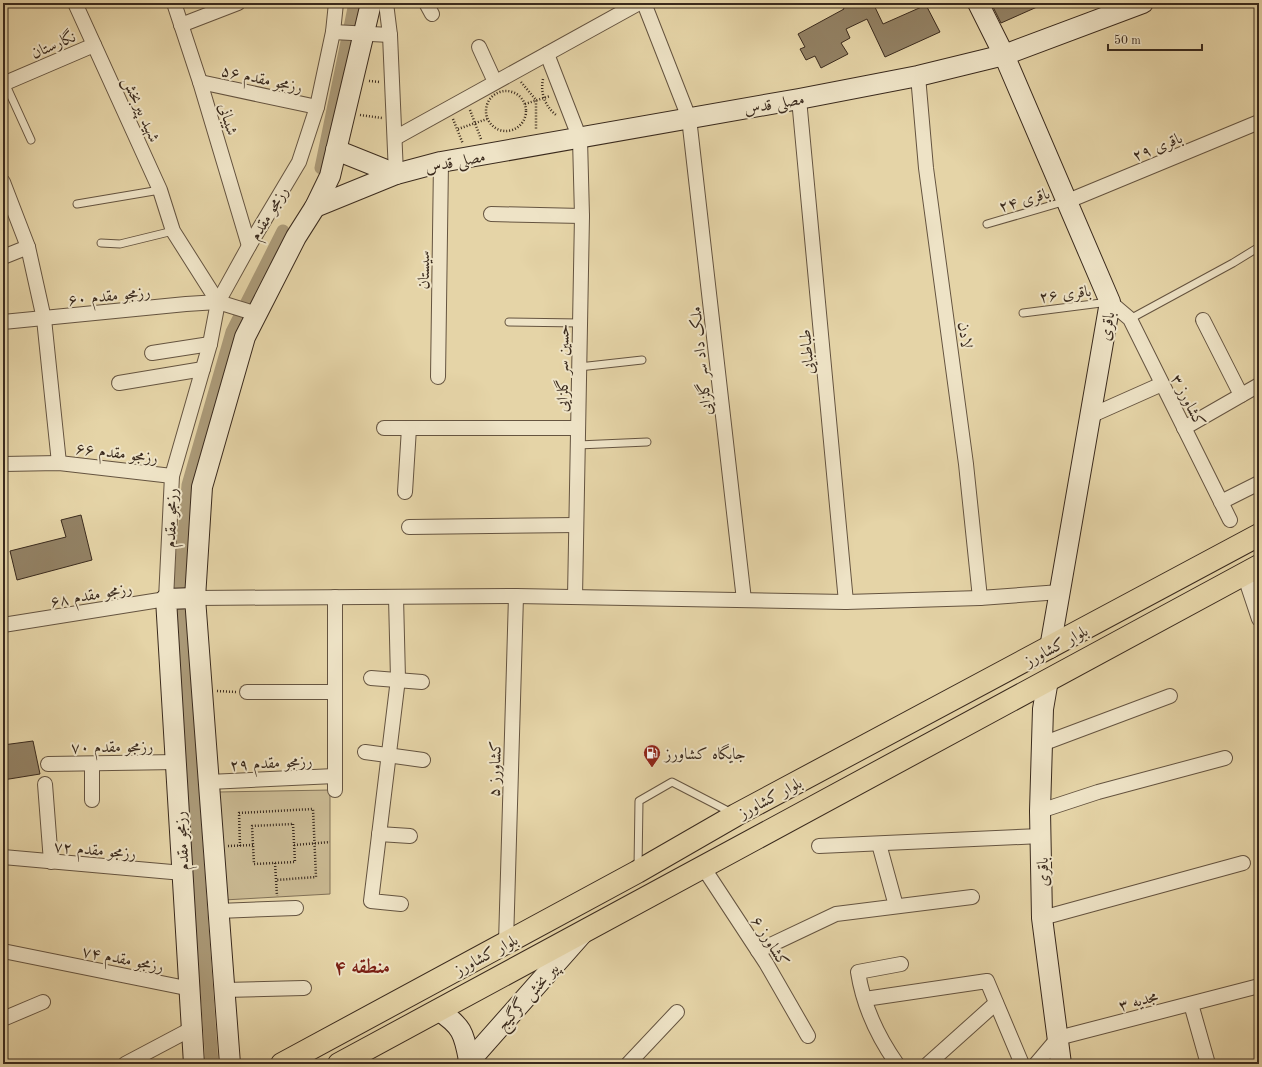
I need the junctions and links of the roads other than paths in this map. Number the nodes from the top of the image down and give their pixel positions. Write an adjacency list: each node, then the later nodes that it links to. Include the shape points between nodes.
1 (75, 3): 15 (street, شهید پیربخش)
2 (174, 3): 11 (street, شیبانی)
3 (238, 3): 11 (street)
4 (336, 3): 12 (street, رزمجو مقدم)
5 (371, 3): 13 (street, رزمجو مقدم)
6 (386, 3): 14 (street)
7 (639, 3): 17 (street)
8 (644, 3): 25 (street, ملک داد سر گلزایی)
9 (978, 3): 18 (street, باقری)
10 (1143, 3): 18 (street, مصلی قدس)
11 (181, 25): 20 (street, شیبانی)
12 (334, 32): 13 (street); 24 (street, رزمجو مقدم)
13 (363, 33): 14 (street); 30 (street, رزمجو مقدم)
14 (390, 35): 27 (street)
15 (94, 45): 22 (street, نگارستان); 34 (street, شهید پیربخش)
16 (478, 46): 21 (street)
17 (547, 54): 21 (street); 28 (street)
18 (1004, 55): 19 (street, مصلی قدس); 35 (street, باقری)
19 (918, 76): 23 (street, مصلی قدس); 91 (street, لادن, via 926,168 966,464)
20 (200, 82): 24 (street, رزمجو مقدم ۵۶); 43 (street, شیبانی)
21 (494, 82): 27 (street)
22 (4, 84): 29 (lane)
23 (799, 99): 25 (street, مصلی قدس); 94 (street, طباطبایی)
24 (317, 107): 43 (street, رزمجو مقدم, via 299,162)
25 (690, 118): 28 (street, مصلی قدس); 93 (street, ملک داد سر گلزایی)
26 (1258, 126): 35 (street, باقری ۲۹)
27 (395, 138): 32 (street)
28 (580, 139): 31 (street, مصلی قدس); 39 (street, حسین سر گلزایی)
29 (31, 140)
30 (336, 150): 32 (street); 37 (street, رزمجو مقدم, via 330,176)
31 (441, 162): 32 (street, مصلی قدس); 62 (street, سیستان)
32 (396, 174): 37 (street, مصلی قدس)
33 (3, 182): 44 (street)
34 (160, 190): 36 (lane); 41 (street, شهید پیربخش)
35 (1068, 201): 40 (lane, باقری ۲۴); 47 (street, باقری)
36 (77, 204)
37 (315, 206): 49 (street, رزمجو مقدم)
38 (491, 214): 39 (street)
39 (582, 216): 56 (street, حسین سر گلزایی)
40 (987, 224)
41 (173, 231): 42 (lane, via 120,244); 48 (street, شهید پیربخش)
42 (101, 243)
43 (248, 246): 48 (street, رزمجو مقدم)
44 (28, 247): 46 (street); 51 (street)
45 (1259, 247): 52 (lane)
46 (3, 257)
47 (1110, 302): 50 (lane, باقری ۲۶); 52 (street, کشاورز ۳); 67 (street, باقری)
48 (223, 304): 49 (street, رزمجو مقدم ۶۰); 51 (street, رزمجو مقدم ۶۰, via 186,304); 57 (street, رزمجو مقدم)
49 (253, 312): 90 (street, رزمجو مقدم, via 202,487)
50 (1024, 313)
51 (44, 319): 54 (street, رزمجو مقدم ۶۰); 74 (street)
52 (1130, 319): 64 (street, کشاورز ۳)
53 (1203, 320): 66 (street)
54 (3, 322)
55 (509, 322): 56 (lane)
56 (580, 322): 60 (street, حسین سر گلزایی)
57 (210, 344): 58 (street); 61 (street, رزمجو مقدم)
58 (152, 353)
59 (642, 360): 60 (lane)
60 (579, 367): 70 (street, حسین سر گلزایی)
61 (203, 369): 63 (street); 76 (street, رزمجو مقدم)
62 (438, 377)
63 (118, 383)
64 (1162, 384): 67 (street); 71 (street, کشاورز ۳)
65 (1259, 386): 66 (street)
66 (1241, 396): 71 (street)
67 (1090, 416): 85 (street, باقری)
68 (384, 428): 69 (street)
69 (409, 428): 70 (street); 78 (street)
70 (578, 428): 73 (street, حسین سر گلزایی)
71 (1184, 428): 79 (street, کشاورز ۳)
72 (647, 442): 73 (lane)
73 (578, 445): 81 (street, حسین سر گلزایی)
74 (59, 463): 75 (street, رزمجو مقدم ۶۶); 76 (street, رزمجو مقدم ۶۶)
75 (3, 464)
76 (172, 476): 92 (street, رزمجو مقدم)
77 (1259, 483): 79 (street)
78 (405, 492)
79 (1221, 502): 80 (street, کشاورز ۳)
80 (1230, 520)
81 (576, 525): 82 (street); 89 (street, حسین سر گلزایی)
82 (409, 527)
83 (1255, 539): 97 (main road, بلوار کشاورز)
84 (1255, 568): 95 (street); 100 (main road, بلوار کشاورز)
85 (1060, 592): 91 (street); 97 (street, باقری)
86 (516, 596): 88 (street); 89 (street); 136 (street, کشاورز ۵)
87 (335, 597): 88 (street); 90 (street); 103 (street)
88 (396, 597): 99 (street)
89 (575, 597): 93 (street)
90 (195, 598): 92 (street); 113 (street, رزمجو مقدم)
91 (980, 598): 94 (street)
92 (166, 599): 96 (street, رزمجو مقدم ۶۸); 110 (street, رزمجو مقدم)
93 (744, 600): 94 (street)
94 (846, 602)
95 (1259, 619)
96 (3, 625)
97 (1050, 648): 117 (main road, بلوار کشاورز)
98 (370, 678): 99 (street)
99 (398, 679): 101 (street); 107 (street)
100 (1048, 680): 105 (street, باقری, via 1043,709); 126 (main road, بلوار کشاورز)
101 (422, 682)
102 (247, 692): 103 (street)
103 (335, 692): 113 (street, رزمجو مقدم ۲۹, via 335,782)
104 (1170, 696): 105 (street)
105 (1042, 744): 116 (street, باقری)
106 (365, 752): 107 (street)
107 (388, 756): 109 (street); 118 (street)
108 (1225, 758): 116 (street, via 1098,792)
109 (424, 760)
110 (177, 762): 112 (street, رزمجو مقدم ۷۰); 128 (street, رزمجو مقدم)
111 (48, 764): 112 (street, رزمجو مقدم ۷۰)
112 (92, 764): 115 (street)
113 (209, 782): 133 (street, رزمجو مقدم)
114 (45, 784): 124 (street)
115 (92, 800)
116 (1040, 811): 120 (street, باقری)
117 (736, 815): 127 (main road, بلوار کشاورز); 127 (lane, via 672,782 657,790 639,801)
118 (379, 834): 119 (street); 130 (street, via 371,901)
119 (410, 836)
120 (1041, 836): 121 (street); 134 (street, باقری)
121 (878, 844): 122 (street); 131 (street)
122 (819, 846)
123 (3, 858): 124 (street, رزمجو مقدم ۷۲)
124 (51, 862): 128 (street, رزمجو مقدم ۷۲)
125 (1243, 863): 134 (street)
126 (703, 867): 135 (main road, بلوار کشاورز); 138 (street, کشاورز ۶)
127 (638, 872): 136 (main road, بلوار کشاورز)
128 (184, 874): 142 (street, رزمجو مقدم)
129 (972, 897): 131 (street)
130 (401, 904)
131 (896, 906): 138 (street, via 836,914)
132 (296, 908): 133 (street)
133 (218, 911): 143 (street, رزمجو مقدم)
134 (1042, 918): 153 (street, باقری)
135 (585, 931): 148 (main road, بلوار کشاورز); 154 (street, پیر بخش گرگیج)
136 (506, 943): 158 (main road, بلوار کشاورز)
137 (3, 951): 142 (street, رزمجو مقدم ۷۴)
138 (758, 951): 152 (street, کشاورز ۶)
139 (902, 964): 144 (street, via 858,972)
140 (1259, 986): 147 (street, مجدیه ۳)
141 (304, 988): 143 (street)
142 (191, 989): 151 (street, رزمجو مقدم)
143 (224, 990): 157 (street, رزمجو مقدم)
144 (865, 999): 146 (street, via 987,981); 161 (street, via 882,1043)
145 (43, 1002): 150 (street)
146 (996, 1003): 162 (street); 163 (street)
147 (1191, 1004): 153 (street, مجدیه ۳); 166 (street)
148 (438, 1010): 154 (street, پیر بخش گرگیج, via 452,1020 465,1036); 159 (main road, بلوار کشاورز)
149 (677, 1012): 160 (street)
150 (3, 1019)
151 (193, 1028): 155 (street); 156 (street, رزمجو مقدم)
152 (808, 1036)
153 (1058, 1038): 164 (street); 165 (street, باقری)
154 (470, 1063)
155 (125, 1064)
156 (194, 1064)
157 (230, 1064)
158 (282, 1064)
159 (339, 1064)
160 (628, 1064)
161 (897, 1064)
162 (928, 1064)
163 (1022, 1064)
164 (1036, 1064)
165 (1061, 1064)
166 (1208, 1064)

